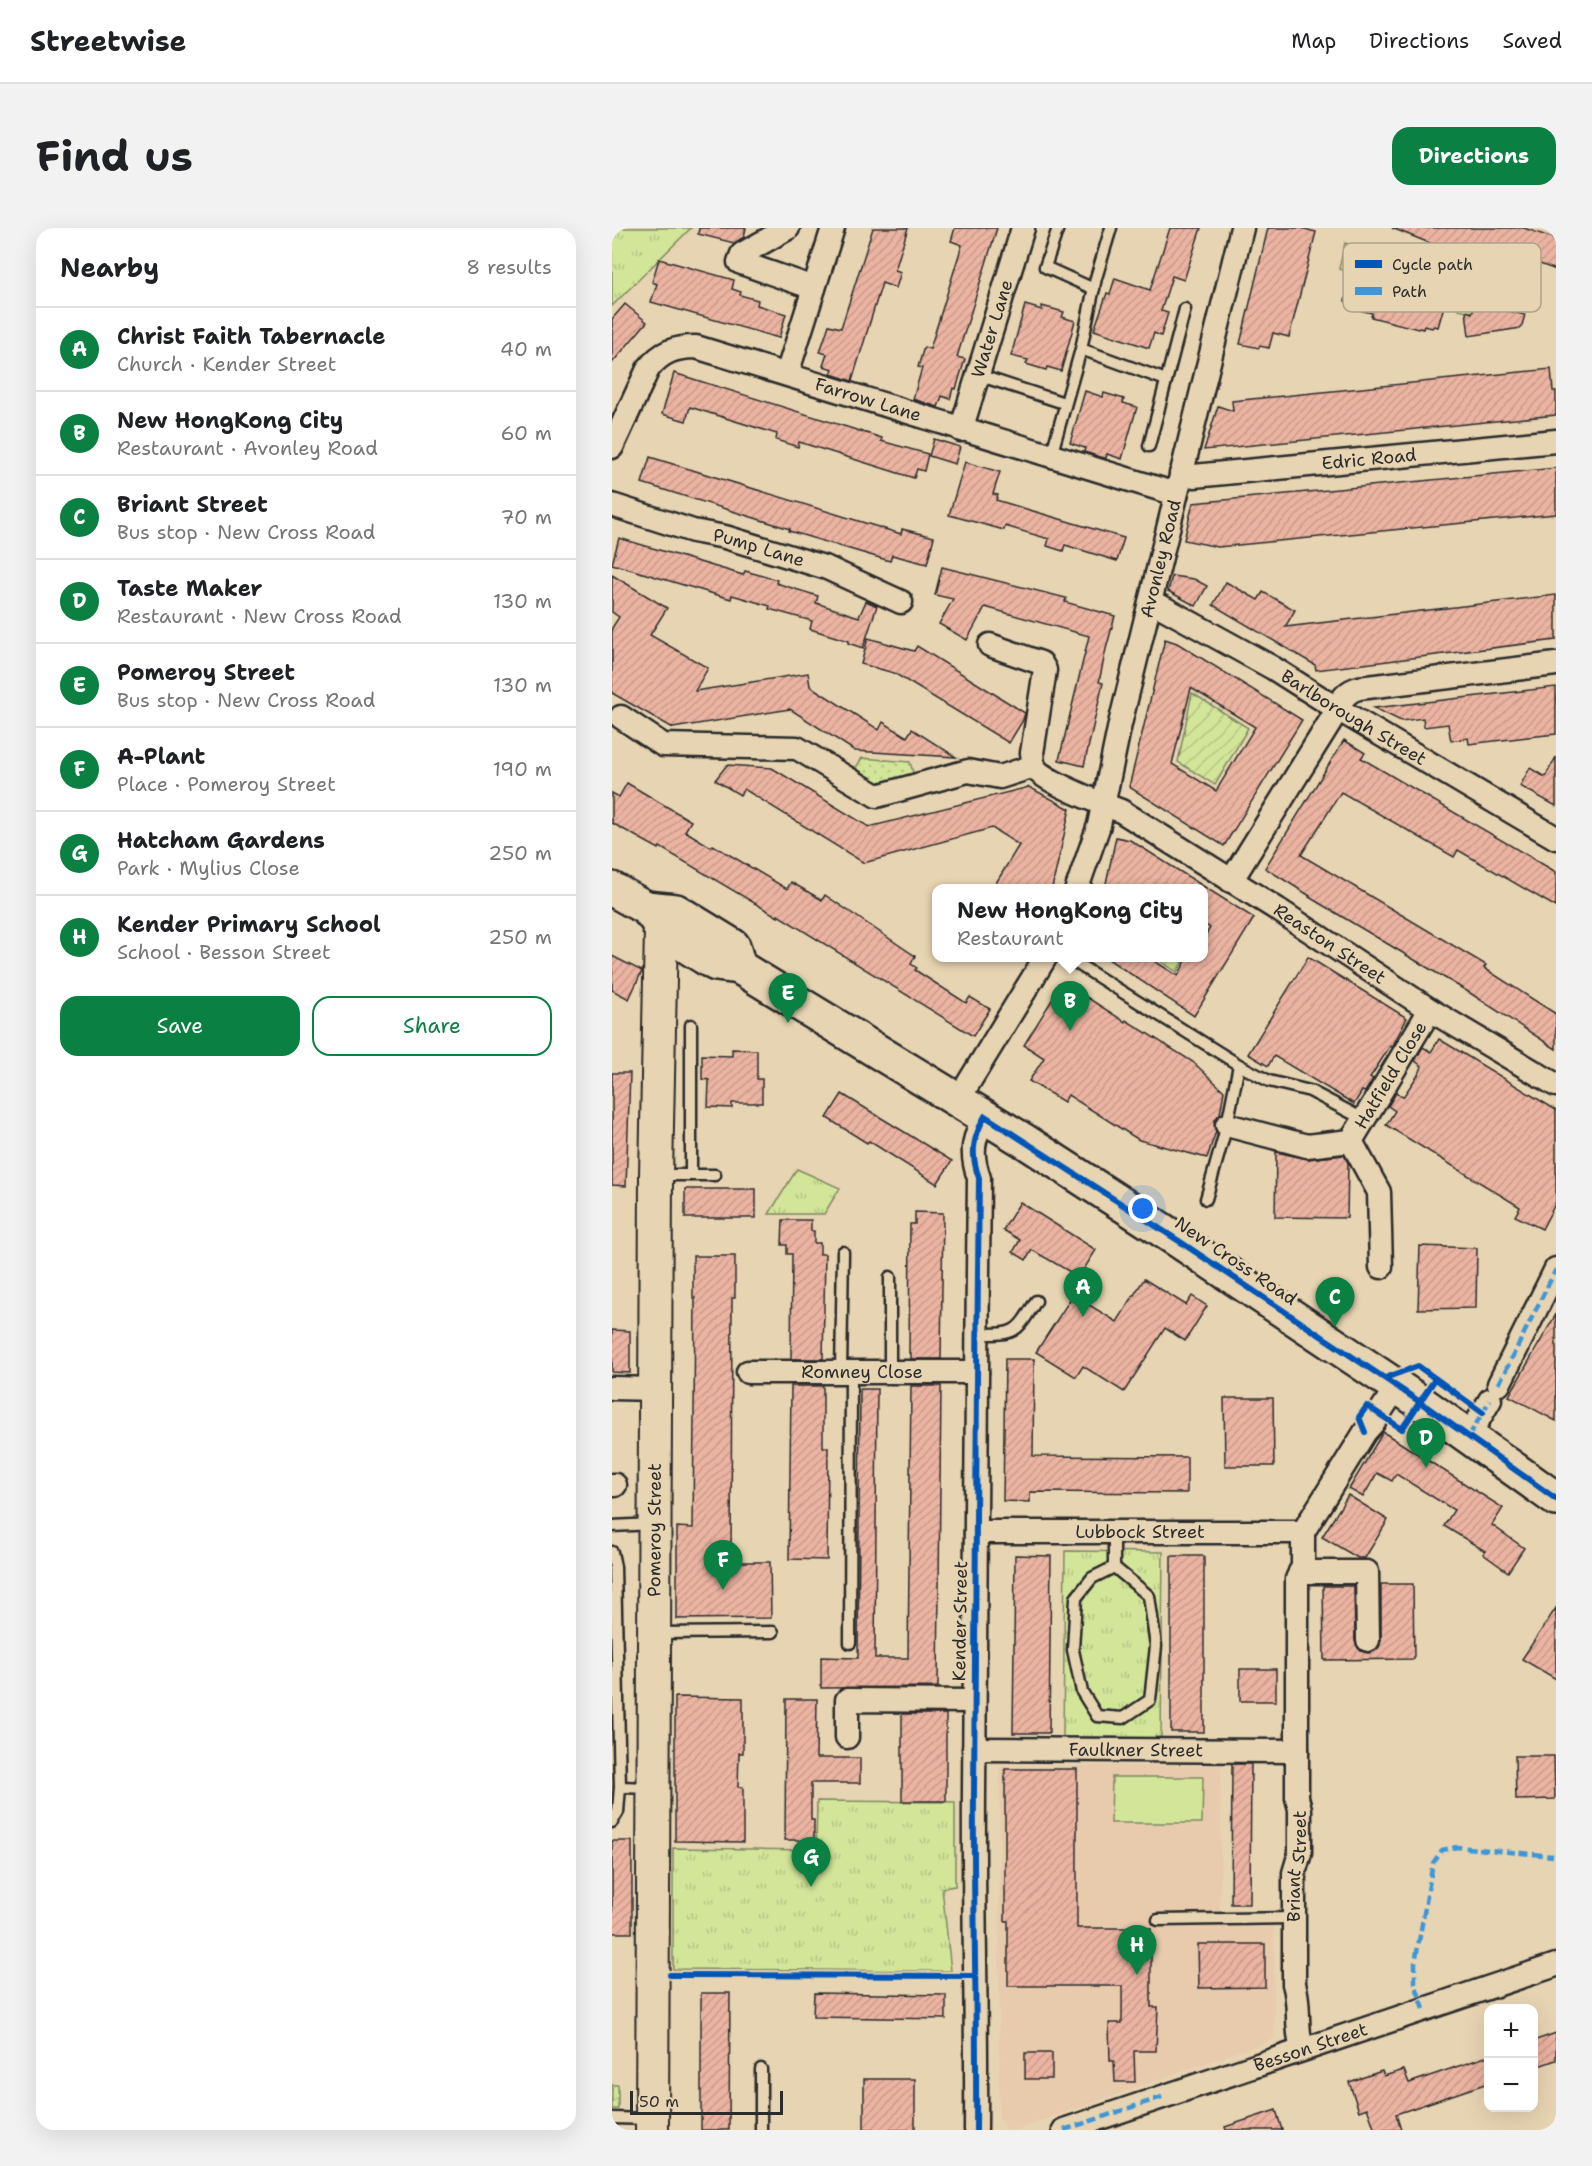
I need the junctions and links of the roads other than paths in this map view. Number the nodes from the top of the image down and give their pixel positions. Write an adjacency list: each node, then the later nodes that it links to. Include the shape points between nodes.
1 (788, 228): 7 (street, via 742,254 739,262)
2 (832, 228): 7 (street)
3 (1023, 228): 12 (street, Water Lane)
4 (1058, 228): 8 (lane, via 1045,267)
5 (1111, 228): 8 (lane)
6 (1242, 228): 20 (street, Avonley Road)
7 (814, 288): 11 (street)
8 (1094, 289): 10 (lane)
9 (1185, 309): 13 (lane)
10 (1081, 350): 13 (lane); 14 (lane)
11 (788, 374): 15 (street, Farrow Lane); 18 (street, Farrow Lane, via 696,347 667,351 648,369)
12 (978, 375): 14 (lane); 15 (street, Water Lane)
13 (1166, 380): 17 (lane)
14 (1064, 403): 19 (lane)
15 (961, 429): 19 (street, Farrow Lane)
16 (1556, 441): 20 (street, Edric Road, via 1205,475)
17 (1149, 446)
18 (612, 447)
19 (1050, 456): 20 (street, Farrow Lane)
20 (1179, 484): 23 (street, Avonley Road)
21 (612, 505): 22 (street, Pump Lane, via 827,568)
22 (901, 602)
23 (1150, 603): 26 (street, Barlborough Street, via 1273,668); 29 (street, Avonley Road)
24 (990, 645): 28 (street, via 1041,663 1045,670 1032,753)
25 (1556, 664): 26 (street, via 1359,688 1344,696)
26 (1337, 709): 30 (street, Barlborough Street); 31 (street)
27 (621, 717): 28 (street, via 663,745 797,748 877,796 968,771 1000,777)
28 (1034, 766): 29 (street, Reaston Street, via 1042,775)
29 (1103, 804): 31 (street, Reaston Street, via 1121,811); 32 (street, Avonley Road)
30 (1556, 838)
31 (1232, 881): 37 (street, Reaston Street)
32 (1078, 884)
33 (612, 889): 34 (highway, New Cross Road)
34 (654, 919): 41 (highway, New Cross Road, via 676,911 733,946 739,967); 45 (main road, Pomeroy Street)
35 (1043, 962): 41 (street)
36 (1076, 962): 39 (lane)
37 (1430, 1010): 40 (street, Reaston Street); 42 (street, Hatfield Close)
38 (691, 1025): 46 (lane)
39 (1239, 1065): 42 (lane, via 1269,1081 1310,1091); 43 (lane)
40 (1556, 1085)
41 (971, 1108): 54 (street, Kender Street, via 974,1164 979,1178); 59 (highway, New Cross Road)
42 (1365, 1120): 44 (street, Hatfield Close)
43 (1227, 1125): 44 (street, Hatfield Close, via 1307,1146); 48 (lane)
44 (1351, 1141): 50 (street, Hatfield Close, via 1379,1192)
45 (656, 1175): 46 (lane); 61 (main road, Pomeroy Street)
46 (691, 1175): 47 (lane)
47 (715, 1175)
48 (1206, 1199)
49 (843, 1252): 56 (lane)
50 (1381, 1267)
51 (1556, 1269): 62 (street)
52 (890, 1278): 57 (lane)
53 (1036, 1301): 54 (lane, via 1021,1326 1012,1332)
54 (978, 1334): 58 (street, Kender Street)
55 (748, 1372): 56 (street, Romney Close)
56 (846, 1372): 57 (street, Romney Close); 75 (lane)
57 (890, 1372): 58 (street, Romney Close)
58 (977, 1372): 66 (street, Kender Street)
59 (1397, 1386): 62 (highway, New Cross Road); 68 (street)
60 (612, 1388): 61 (street)
61 (656, 1389): 64 (main road, Pomeroy Street)
62 (1468, 1436): 63 (highway, New Cross Road)
63 (1556, 1499)
64 (654, 1524): 65 (lane); 73 (main road, Pomeroy Street)
65 (612, 1526)
66 (976, 1532): 67 (street, Lubbock Street); 76 (street, Kender Street)
67 (1114, 1532): 68 (street, Lubbock Street); 70 (lane)
68 (1303, 1532): 71 (street, Briant Street)
69 (612, 1552): 80 (lane)
70 (1114, 1567): 70 (lane, via 1149,1596 1156,1646 1150,1700 1123,1718 1098,1716 1082,1692 1073,1650 1076,1598 1092,1578)
71 (1300, 1572): 74 (street, via 1367,1572); 79 (street, Briant Street)
72 (773, 1632): 73 (lane)
73 (654, 1633): 81 (main road, Pomeroy Street)
74 (1368, 1640)
75 (850, 1643)
76 (974, 1701): 77 (street, via 847,1700); 78 (street, Kender Street)
77 (847, 1737)
78 (974, 1749): 79 (street, Faulkner Street); 91 (street, Kender Street)
79 (1297, 1750): 83 (street, Briant Street, via 1300,1853 1294,1873)
80 (620, 1787): 81 (lane); 82 (lane, via 618,1812)
81 (654, 1788): 89 (main road, Pomeroy Street)
82 (612, 1822)
83 (1294, 1918): 84 (lane); 86 (street, Briant Street, via 1294,1984)
84 (1158, 1920)
85 (1556, 1965): 86 (street, Besson Street)
86 (1302, 2049): 92 (street, Besson Street)
87 (762, 2069): 90 (lane)
88 (612, 2118): 89 (lane)
89 (652, 2124)
90 (761, 2130)
91 (976, 2130)
92 (1064, 2130)

